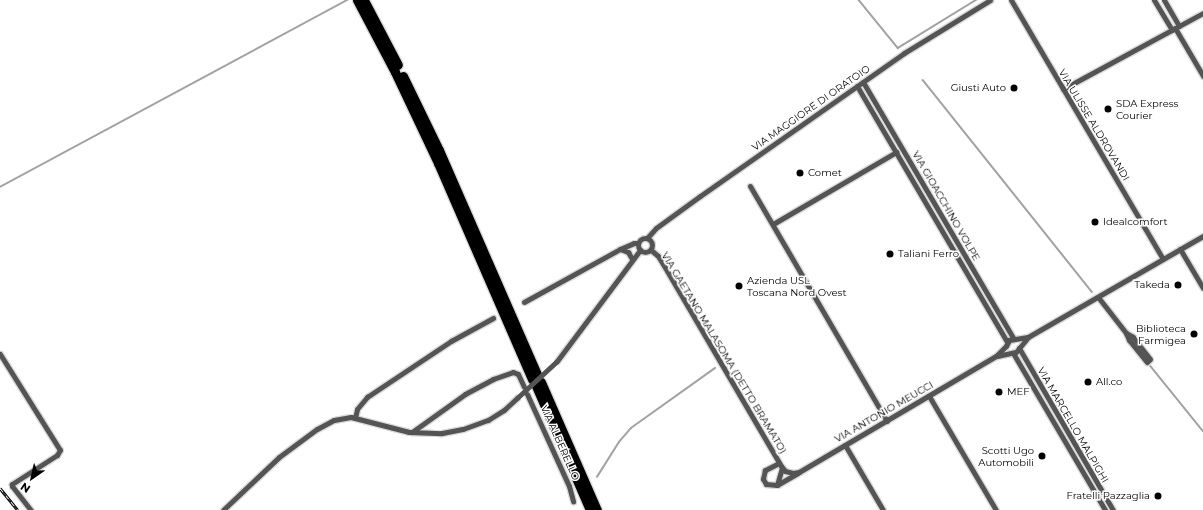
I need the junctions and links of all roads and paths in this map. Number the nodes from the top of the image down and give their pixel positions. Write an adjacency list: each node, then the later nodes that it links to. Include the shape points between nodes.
1 (357, 0): 37 (highway, via 395,72)
2 (364, 0): 37 (highway, via 439,150)
3 (990, 0): 10 (street, VIA MAGGIORE DI ORATOIO)
4 (1011, 0): 12 (street, VIA ULISSE ALDROVANDI)
5 (1154, 0): 8 (street)
6 (1164, 0): 8 (street)
7 (1203, 13): 8 (street)
8 (1175, 28): 9 (street); 12 (street)
9 (1203, 76)
10 (863, 82): 11 (street, VIA MAGGIORE DI ORATOIO); 31 (street, VIA GIOACCHINO VOLPE)
11 (857, 86): 13 (street, VIA GIOACCHINO VOLPE); 17 (street, VIA MAGGIORE DI ORATOIO, via 700,196 656,228)
12 (1063, 89): 24 (street, VIA ULISSE ALDROVANDI)
13 (896, 152): 15 (street); 32 (street, VIA GIOACCHINO VOLPE)
14 (750, 186): 15 (street)
15 (773, 224): 42 (street)
16 (1203, 236): 20 (street, VIA ANTONIO MEUCCI)
17 (647, 238): 18 (street, VIA MAGGIORE DI ORATOIO, via 640,239); 22 (street, via 652,243)
18 (638, 243): 19 (street, VIA MAGGIORE DI ORATOIO); 21 (street)
19 (620, 248): 23 (street, via 628,252); 27 (street, VIA MAGGIORE DI ORATOIO)
20 (1180, 249): 24 (street, VIA ANTONIO MEUCCI); 25 (street)
21 (640, 250): 22 (street, via 644,253); 23 (street)
22 (651, 250): 45 (street, VIA GAETANO MALASOMA (DETTO BRAMATO), via 663,264)
23 (632, 259): 43 (street, bridge, via 557,361 494,417 470,427 442,433)
24 (1163, 259): 26 (street, VIA ANTONIO MEUCCI)
25 (1203, 288)
26 (1098, 297): 29 (street); 30 (street, VIA ANTONIO MEUCCI)
27 (524, 302)
28 (493, 318): 41 (street, via 439,348 367,397 357,409)
29 (1126, 333): 29 (street, via 1133,337 1150,359 1147,362)
30 (1028, 337): 31 (street, VIA ANTONIO MEUCCI); 33 (street, VIA ANTONIO MEUCCI)
31 (1015, 339): 32 (street, VIA ANTONIO MEUCCI); 33 (street)
32 (1007, 344): 34 (street); 36 (street, VIA ANTONIO MEUCCI)
33 (1020, 348): 34 (street, VIA ANTONIO MEUCCI); 56 (street, VIA MARCELLO MALPIGHI)
34 (1012, 353): 36 (street, VIA ANTONIO MEUCCI); 55 (street, VIA MARCELLO MALPIGHI)
35 (0, 354): 49 (street, via 60,450 57,455 12,484)
36 (996, 356): 40 (street, VIA ANTONIO MEUCCI)
37 (537, 380): 51 (highway); 52 (highway)
38 (524, 387): 43 (street, via 518,374 510,372 465,394)
39 (527, 394): 48 (street, VIA ALBERELLO, via 564,474)
40 (929, 396): 42 (street, VIA ANTONIO MEUCCI); 54 (street)
41 (355, 418): 43 (street); 50 (street, via 344,417 329,422 296,444)
42 (887, 421): 44 (street, VIA ANTONIO MEUCCI)
43 (412, 432)
44 (845, 445): 46 (street, VIA ANTONIO MEUCCI); 53 (street)
45 (781, 465): 46 (street, via 790,473); 47 (street); 47 (street, via 767,468 763,477 766,484)
46 (799, 472): 47 (street, VIA ANTONIO MEUCCI)
47 (777, 485)
48 (573, 501)
49 (31, 510)
50 (222, 510)
51 (590, 510)
52 (597, 510)
53 (883, 510)
54 (996, 510)
55 (1105, 510)
56 (1112, 510)

